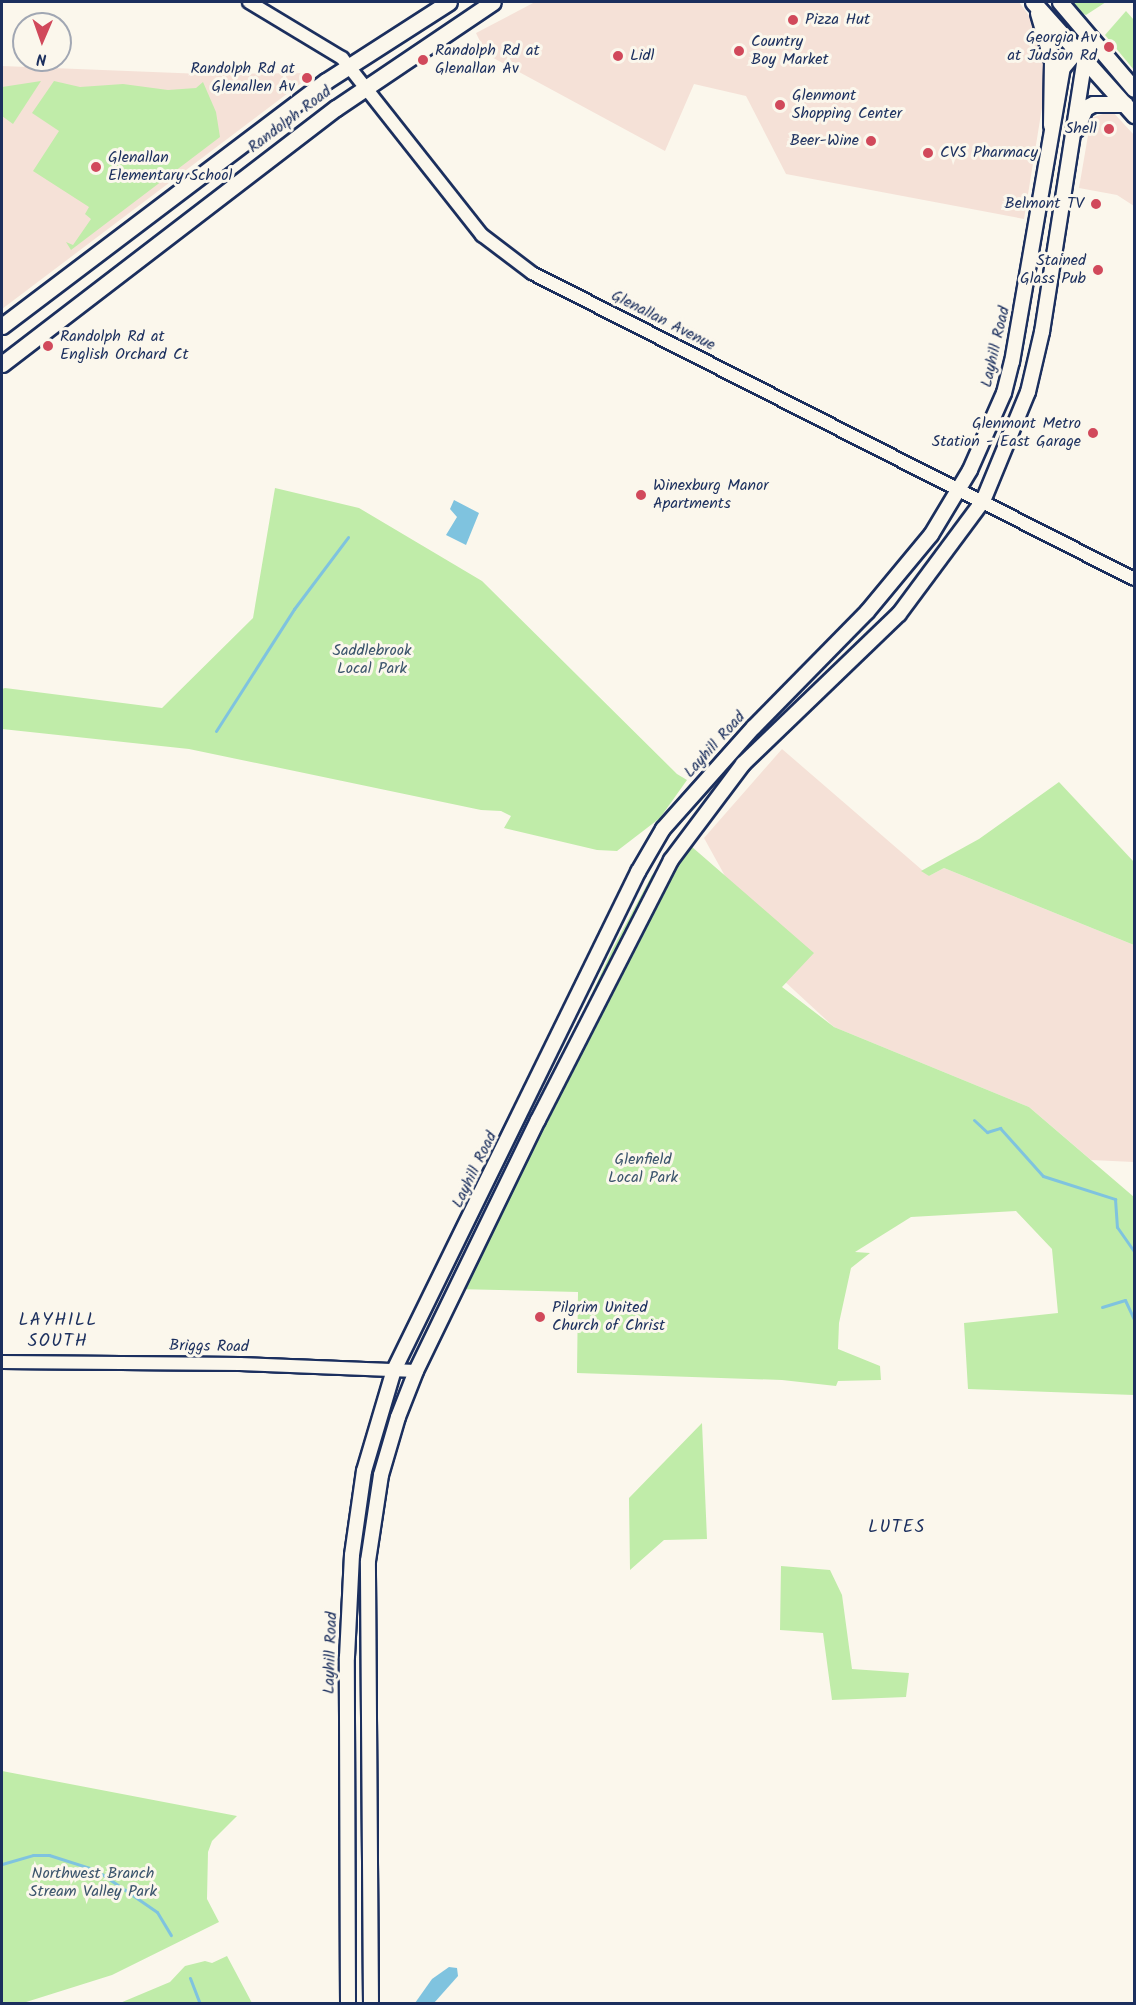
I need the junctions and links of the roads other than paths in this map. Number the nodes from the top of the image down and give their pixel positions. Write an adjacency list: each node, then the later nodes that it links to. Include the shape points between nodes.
1 (249, 2): 9 (street, Glenallan Avenue)
2 (449, 2): 9 (main road, Randolph Road)
3 (493, 2): 10 (main road, Randolph Road)
4 (1060, 2): 6 (main road)
5 (1034, 3): 7 (main road); 13 (main road, via 1052,62)
6 (1088, 38): 7 (main road, Layhill Road); 8 (main road, Layhill Road); 11 (main road)
7 (1074, 50): 8 (main road); 13 (main road, Layhill Road, via 1063,68)
8 (1085, 63): 12 (main road); 14 (main road, Layhill Road)
9 (350, 65): 10 (street, Glenallan Avenue); 15 (main road, Randolph Road)
10 (368, 86): 16 (main road, Randolph Road); 17 (street, Glenallan Avenue, via 482,235 532,273)
11 (1134, 89)
12 (1130, 109): 14 (main road, via 1093,104 1085,108)
13 (1051, 125): 17 (main road, Layhill Road, via 1009,372 990,428)
14 (1076, 129): 18 (main road, Layhill Road, via 1050,296 1028,392)
15 (2, 326)
16 (2, 362)
17 (958, 489): 18 (street, Glenallan Avenue); 21 (main road, Layhill Road, via 932,535 867,612 754,727 663,829 638,872)
18 (982, 501): 19 (street, Glenallan Avenue); 22 (main road, Layhill Road, via 899,614 743,764 671,860)
19 (1134, 579)
20 (2, 1362): 21 (street, Briggs Road)
21 (394, 1370): 22 (street, Briggs Road); 23 (main road, Layhill Road, via 364,1471 352,1555 346,1657)
22 (416, 1371): 24 (main road, Layhill Road, via 384,1467 368,1561)
23 (348, 2004)
24 (371, 2004)

